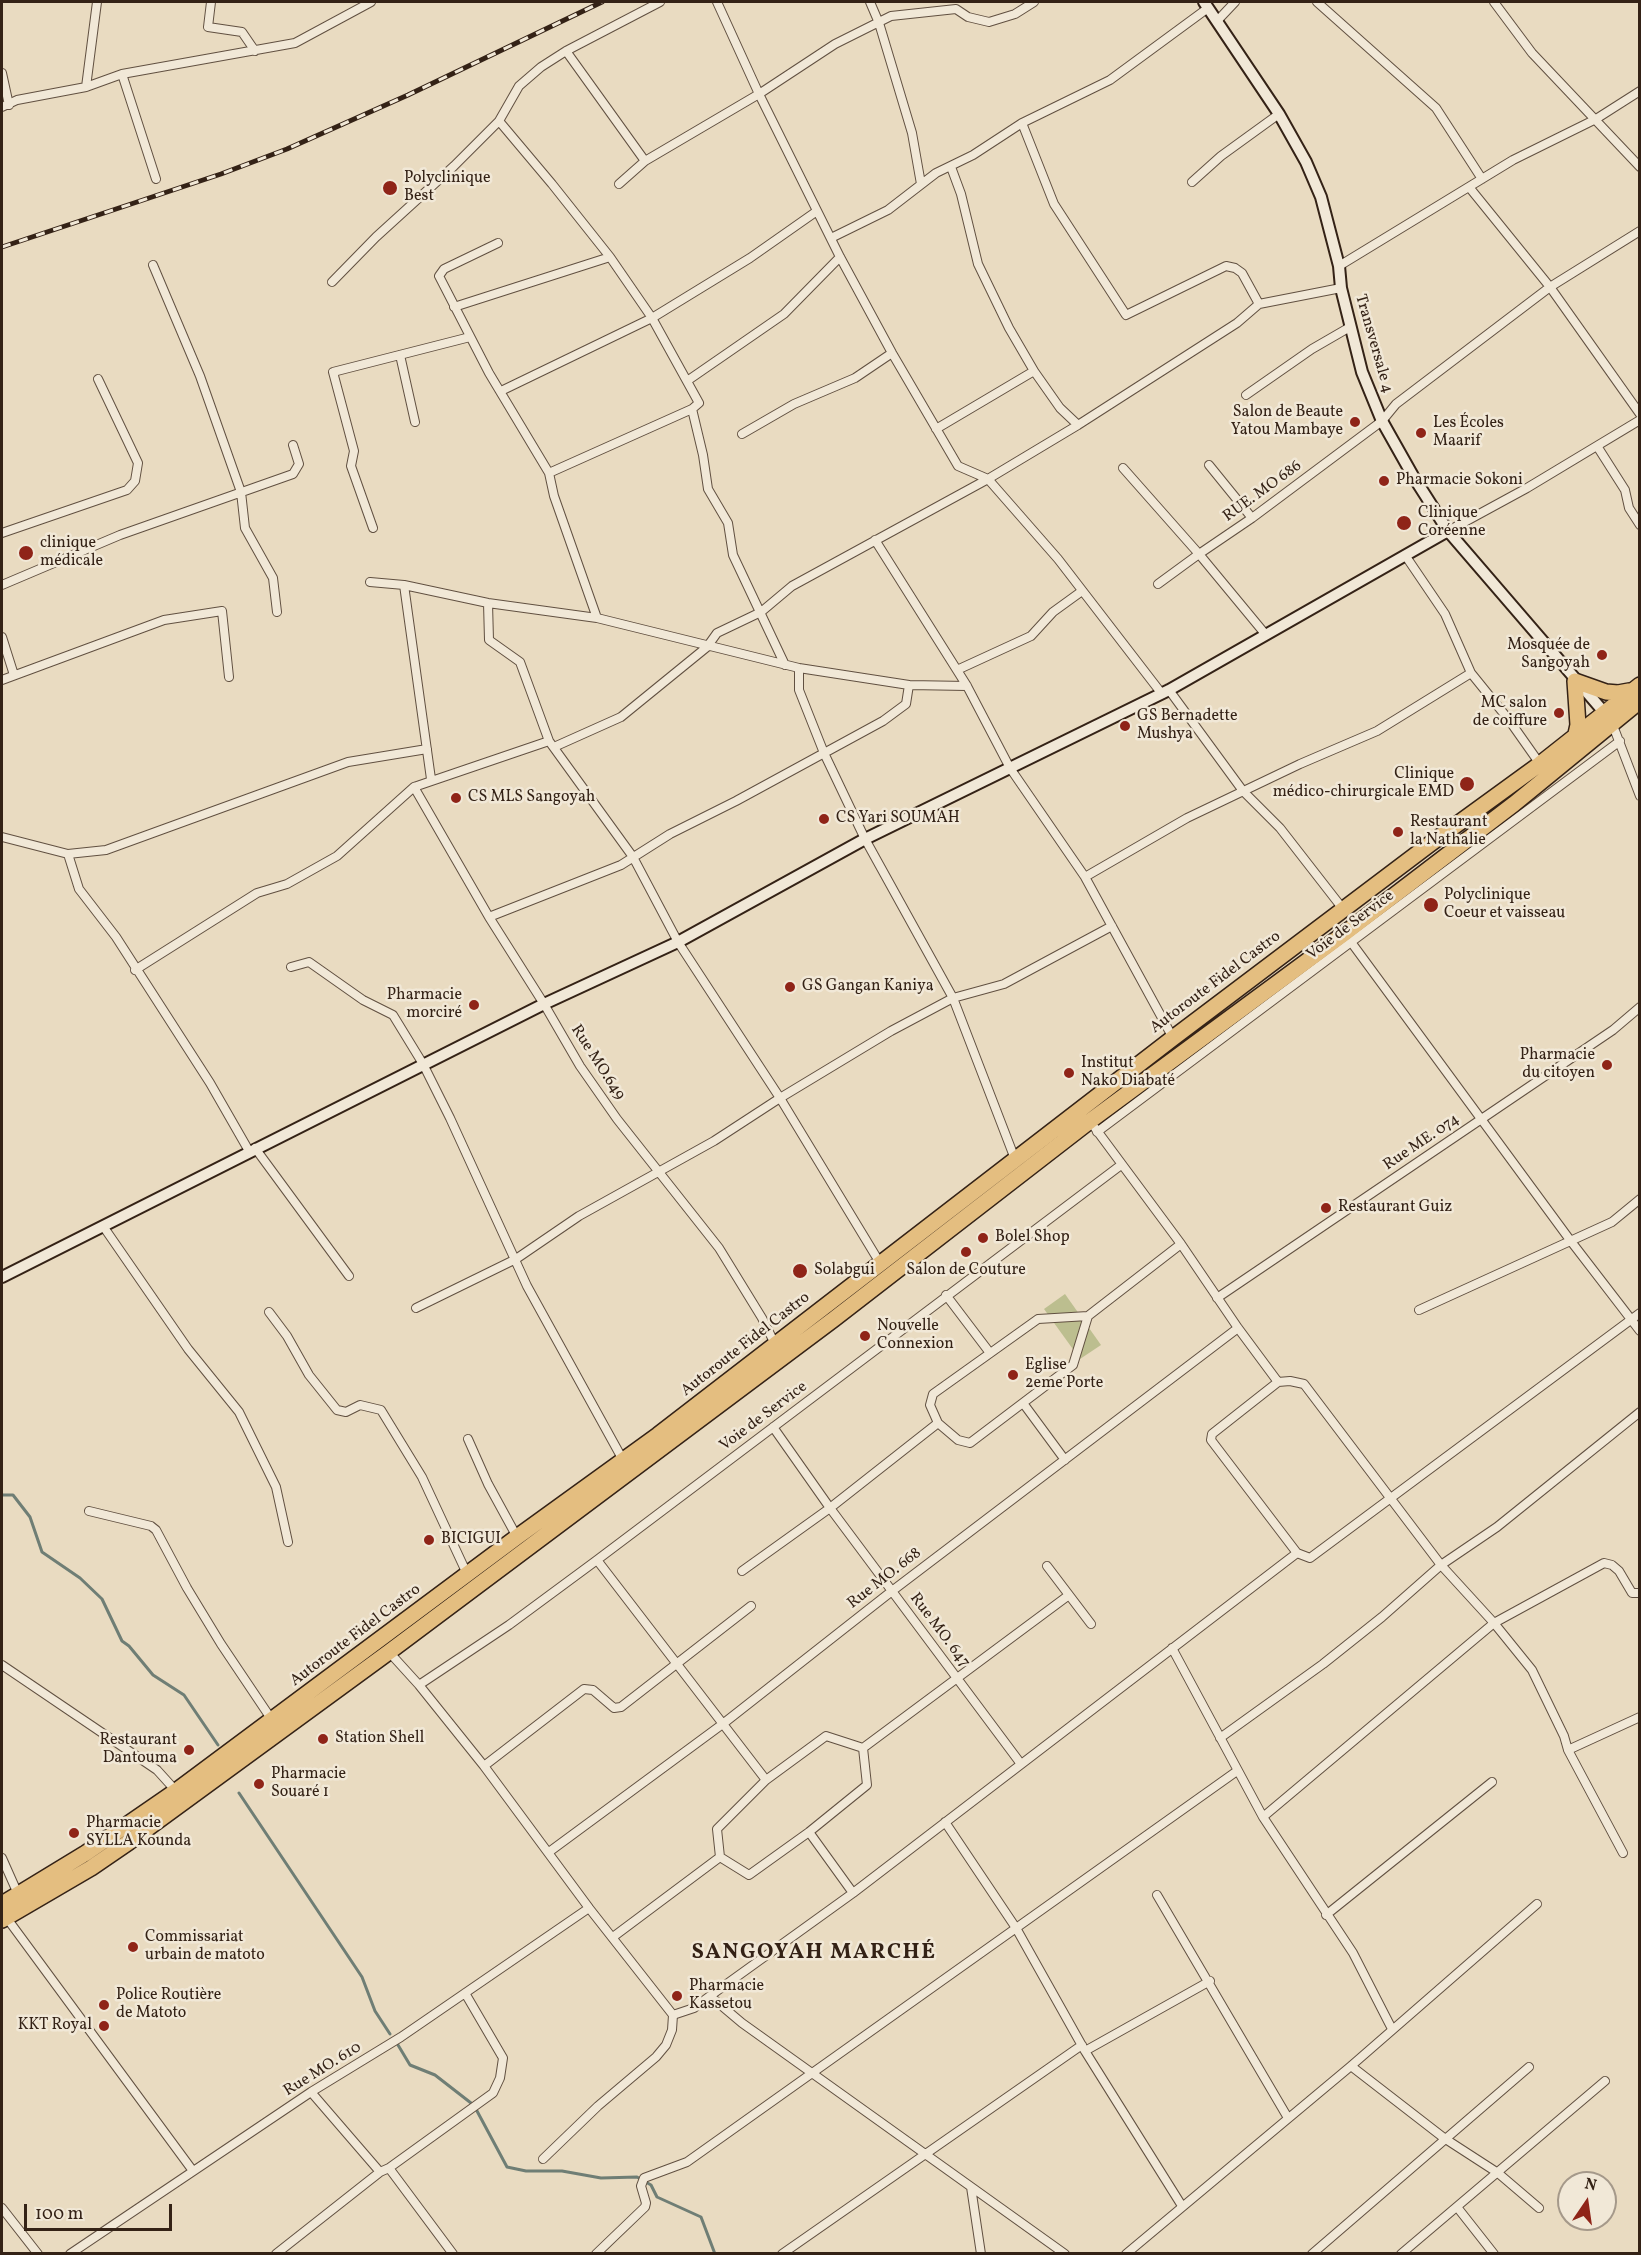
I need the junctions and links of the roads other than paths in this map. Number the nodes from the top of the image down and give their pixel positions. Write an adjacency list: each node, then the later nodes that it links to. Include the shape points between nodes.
1 (97, 2): 18 (street)
2 (211, 2): 14 (street, via 208,27 242,32)
3 (371, 2): 14 (street, via 295,43)
4 (660, 2): 15 (street)
5 (717, 2): 20 (street)
6 (870, 2): 13 (street)
7 (1034, 2): 13 (street, via 1015,14 989,22 956,9 891,16)
8 (1235, 2): 12 (street)
9 (1317, 2): 30 (street, via 1436,108)
10 (1494, 2): 23 (street, via 1532,53)
11 (1206, 5): 12 (street, Transversale 4); 25 (street, via 1110,80)
12 (1217, 21): 22 (street, Transversale 4)
13 (879, 23): 20 (street, via 835,44); 33 (street, via 912,133)
14 (255, 51): 17 (street)
15 (566, 51): 24 (street, via 519,86); 26 (street)
16 (2, 73): 21 (street)
17 (122, 74): 18 (street); 29 (street)
18 (86, 87): 21 (street, via 17,100)
19 (1640, 91): 23 (street)
20 (759, 94): 26 (street); 35 (street)
21 (5, 106)
22 (1279, 114): 31 (street); 42 (street, Transversale 4, via 1321,197)
23 (1596, 120): 28 (street); 30 (street)
24 (498, 121): 39 (street); 43 (street)
25 (1022, 123): 27 (street); 46 (street, via 1054,204 1126,315 1226,267 1242,273)
26 (645, 161): 32 (street)
27 (951, 167): 33 (street, via 936,172); 53 (street, via 978,264)
28 (1640, 167)
29 (156, 179)
30 (1482, 179): 34 (street)
31 (1192, 182)
32 (619, 184)
33 (921, 184): 37 (street, via 888,210)
34 (1469, 186): 42 (street); 44 (street)
35 (817, 211): 37 (street); 48 (street)
36 (1640, 231): 44 (street, RUE. MO 686)
37 (831, 238): 40 (street)
38 (498, 243): 47 (street, via 440,272)
39 (610, 256): 47 (street); 48 (street)
40 (840, 257): 51 (street); 55 (street, via 784,314)
41 (153, 265): 72 (street, via 200,376)
42 (1339, 266): 45 (street, Transversale 4)
43 (332, 282)
44 (1550, 287): 59 (street); 61 (street, RUE. MO 686, via 1396,404)
45 (1341, 288): 46 (street); 49 (street, Transversale 4)
46 (1259, 304): 63 (street, via 1237,323)
47 (454, 307): 50 (street)
48 (652, 318): 55 (street); 56 (street)
49 (1350, 327): 57 (street); 61 (street, Transversale 4, via 1362,372)
50 (470, 337): 52 (street); 56 (street)
51 (892, 353): 64 (street); 65 (street, via 855,378 794,404)
52 (400, 356): 62 (street); 75 (street, via 333,372 354,451 351,466)
53 (1034, 371): 63 (street, via 1060,408); 64 (street)
54 (98, 379): 77 (street, via 138,463 135,481 127,490)
55 (687, 381): 58 (street, via 699,403)
56 (501, 391): 70 (street)
57 (1246, 395)
58 (692, 409): 70 (street); 88 (street, via 708,489 728,523 733,555)
59 (1640, 414)
60 (1640, 420): 67 (street)
61 (1382, 421): 73 (street, RUE. MO 686); 76 (street, Transversale 4)
62 (415, 422)
63 (1078, 425): 71 (street)
64 (936, 429): 71 (street, via 958,466)
65 (741, 434)
66 (293, 446): 72 (street, via 300,464 293,474)
67 (1597, 446): 74 (street, via 1625,490 1629,508); 76 (street)
68 (1209, 465): 73 (street)
69 (1123, 468): 79 (street)
70 (549, 473): 89 (street)
71 (988, 479): 78 (street); 85 (street)
72 (241, 492): 83 (street, via 120,535); 87 (street, via 245,528 273,578)
73 (1252, 518): 79 (street, RUE. MO 686)
74 (1640, 525)
75 (373, 528)
76 (1448, 531): 80 (street); 100 (street, Transversale 4)
77 (2, 533)
78 (876, 540): 88 (street, via 792,586); 95 (street)
79 (1198, 554): 82 (street, RUE. MO 686); 90 (street)
80 (1405, 555): 90 (street); 96 (street, via 1446,614)
81 (370, 582): 84 (street)
82 (1158, 584)
83 (2, 585)
84 (404, 585): 86 (street); 109 (street)
85 (1082, 591): 95 (street, via 1053,612 1031,636); 103 (street)
86 (488, 603): 89 (street); 108 (street, via 489,640 520,662)
87 (277, 612)
88 (761, 612): 92 (street, via 717,633); 93 (street)
89 (597, 618): 92 (street)
90 (1266, 635): 103 (street)
91 (2, 637): 97 (street)
92 (707, 647): 93 (street); 108 (street, via 621,717)
93 (785, 665): 94 (street)
94 (799, 668): 101 (street); 110 (street, via 799,690)
95 (957, 670): 102 (street)
96 (1471, 673): 111 (street); 115 (street, via 1377,731)
97 (14, 675): 98 (street, via 164,620 222,611); 99 (street)
98 (229, 677)
99 (2, 680)
100 (1575, 681): 104 (highway, via 1606,692); 105 (street, Transversale 4); 106 (highway)
101 (909, 685): 102 (street); 110 (street, via 906,704)
102 (967, 686): 112 (street)
103 (1165, 692): 112 (street); 115 (street)
104 (1637, 692): 105 (highway, Autoroute Fidel Castro)
105 (1608, 717): 106 (highway, Autoroute Fidel Castro); 107 (street); 117 (highway, Autoroute Fidel Castro)
106 (1576, 734): 111 (highway, Autoroute Fidel Castro)
107 (1620, 741): 116 (street); 117 (street)
108 (551, 744): 113 (street); 122 (street)
109 (427, 749): 113 (street); 120 (street, via 348,762 106,850)
110 (824, 753): 119 (street); 122 (street)
111 (1540, 764): 124 (highway, Autoroute Fidel Castro)
112 (1011, 768): 119 (street); 123 (street)
113 (431, 779): 114 (street)
114 (415, 786): 125 (street, Rue MO.649); 130 (street, via 337,855 287,884 257,893)
115 (1243, 791): 123 (street, via 1187,818); 124 (street, via 1280,828)
116 (1640, 796)
117 (1518, 809): 121 (highway, Autoroute Fidel Castro)
118 (2, 837): 120 (street)
119 (866, 839): 127 (street); 132 (street)
120 (68, 854): 130 (street, via 79,889 116,937)
121 (1456, 856): 128 (street, Voie de Service); 131 (highway, Autoroute Fidel Castro)
122 (633, 857): 125 (street, via 570,887); 127 (street)
123 (1085, 877): 126 (street)
124 (1343, 909): 135 (highway, Autoroute Fidel Castro)
125 (489, 917): 133 (street, Rue MO.649)
126 (1112, 926): 132 (street, via 1004,984); 135 (street)
127 (678, 942): 133 (street); 137 (street)
128 (1351, 942): 131 (street, Voie de Service); 138 (street)
129 (291, 967): 136 (street, via 309,962 393,1016)
130 (135, 970): 140 (street)
131 (1290, 981): 139 (highway, Autoroute Fidel Castro)
132 (953, 998): 137 (street); 141 (street)
133 (544, 1004): 136 (street); 143 (street, Rue MO.649, via 580,1066)
134 (1640, 1007): 138 (street, Rue ME. 074, via 1613,1030)
135 (1173, 1038): 141 (highway, Autoroute Fidel Castro)
136 (423, 1065): 140 (street); 148 (street)
137 (780, 1098): 143 (street); 149 (street)
138 (1481, 1119): 146 (street); 153 (street, Rue ME. 074)
139 (1094, 1127): 142 (street); 190 (highway, Autoroute Fidel Castro)
140 (252, 1150): 145 (street); 150 (street)
141 (1016, 1159): 149 (highway, Autoroute Fidel Castro)
142 (1121, 1165): 147 (street); 152 (street, Voie de Service)
143 (660, 1171): 148 (street, via 579,1216); 162 (street, Rue MO.649, via 719,1248)
144 (1640, 1199): 146 (street, via 1612,1222)
145 (103, 1226): 151 (street); 176 (street, via 188,1349 239,1412 276,1487)
146 (1570, 1240): 155 (street); 159 (street)
147 (1181, 1244): 153 (street); 158 (street)
148 (516, 1258): 154 (street); 170 (street)
149 (880, 1263): 162 (highway, Autoroute Fidel Castro)
150 (349, 1276)
151 (2, 1277)
152 (946, 1295): 163 (street); 168 (street, Voie de Service)
153 (1217, 1298): 160 (street)
154 (416, 1308)
155 (1419, 1310)
156 (269, 1312): 182 (street, via 309,1375 338,1410 346,1412 360,1405 381,1410 422,1477)
157 (1640, 1313): 159 (street)
158 (1088, 1316): 163 (street, via 1038,1319); 165 (street, via 1073,1365)
159 (1631, 1320): 161 (street); 172 (street)
160 (1238, 1328): 164 (street); 171 (street, Rue MO. 668)
161 (1640, 1332)
162 (776, 1346): 170 (highway, Autoroute Fidel Castro)
163 (990, 1353): 167 (street, via 933,1394 930,1405)
164 (1278, 1382): 172 (street, via 1304,1384); 177 (street, via 1212,1434 1210,1440)
165 (1023, 1403): 167 (street, via 970,1443 958,1440); 171 (street)
166 (1640, 1412): 179 (street, via 1497,1527)
167 (938, 1423): 173 (street)
168 (773, 1427): 173 (street, Rue MO. 647); 178 (street, Voie de Service)
169 (468, 1438): 175 (street)
170 (623, 1460): 175 (highway, Autoroute Fidel Castro)
171 (1065, 1460): 183 (street, Rue MO. 668)
172 (1390, 1497): 177 (street, via 1310,1558); 179 (street)
173 (830, 1508): 181 (street); 183 (street, Rue MO. 647)
174 (89, 1511): 196 (street, via 156,1530 215,1635)
175 (517, 1537): 182 (highway, Autoroute Fidel Castro)
176 (288, 1542)
177 (1297, 1553): 189 (street)
178 (597, 1560): 191 (street); 194 (street, Voie de Service)
179 (1441, 1565): 187 (street); 198 (street, via 1323,1664)
180 (1047, 1566): 185 (street)
181 (742, 1571)
182 (468, 1576): 196 (highway, Autoroute Fidel Castro)
183 (892, 1591): 193 (street, Rue MO. 647); 197 (street, Rue MO. 668)
184 (1640, 1593): 187 (street, via 1632,1593 1612,1565 1604,1563)
185 (1069, 1595): 188 (street); 193 (street)
186 (751, 1606): 191 (street)
187 (1494, 1623): 200 (street, via 1532,1670); 207 (street)
188 (1091, 1624)
189 (1172, 1648): 198 (street); 201 (street)
190 (389, 1652): 194 (street); 219 (highway, Autoroute Fidel Castro, via 91,1868)
191 (677, 1663): 197 (street); 202 (street, via 621,1707 614,1708 593,1690 584,1689)
192 (2, 1665): 206 (street, via 157,1770)
193 (957, 1679): 199 (street); 201 (street, Rue MO. 647)
194 (419, 1685): 202 (street)
195 (1640, 1717): 200 (street)
196 (272, 1721): 206 (highway, Autoroute Fidel Castro)
197 (724, 1723): 204 (street); 210 (street, Rue MO. 668)
198 (1220, 1738): 203 (street)
199 (863, 1748): 204 (street, via 826,1736); 209 (street, via 867,1785)
200 (1568, 1750): 211 (street)
201 (1021, 1764): 208 (street)
202 (484, 1766): 210 (street)
203 (1237, 1771): 207 (street); 221 (street)
204 (766, 1780): 212 (street, via 717,1829)
205 (1492, 1782): 220 (street)
206 (176, 1791): 215 (highway, Autoroute Fidel Castro)
207 (1263, 1817): 220 (street)
208 (945, 1822): 214 (street); 221 (street)
209 (809, 1832): 212 (street, via 749,1875); 214 (street)
210 (549, 1852): 218 (street)
211 (1623, 1853)
212 (720, 1857): 222 (street)
213 (2, 1858): 215 (street)
214 (853, 1893): 225 (street)
215 (18, 1894): 219 (highway, Autoroute Fidel Castro)
216 (1157, 1895): 223 (street)
217 (1537, 1904): 227 (street)
218 (589, 1908): 222 (street); 224 (street, Rue MO. 610)
219 (3, 1914): 239 (street)
220 (1326, 1915): 227 (street, via 1353,1953)
221 (1016, 1928): 228 (street); 231 (street)
222 (613, 1937): 226 (street)
223 (1209, 1981): 228 (street); 234 (street)
224 (465, 1993): 233 (street, Rue MO. 610); 238 (street, via 502,2058 500,2078 493,2093)
225 (710, 1996): 226 (street, via 694,2008); 231 (street)
226 (673, 2015): 237 (street, via 672,2030 656,2058)
227 (1392, 2029): 229 (street)
228 (1084, 2048): 236 (street); 243 (street)
229 (1351, 2066): 234 (street); 235 (street)
230 (1529, 2067): 235 (street)
231 (813, 2074): 236 (street); 252 (street, via 687,2162 643,2182 645,2207)
232 (1605, 2081): 241 (street)
233 (311, 2092): 239 (street, Rue MO. 610); 240 (street)
234 (1288, 2118): 243 (street)
235 (1444, 2138): 241 (street); 257 (street)
236 (927, 2155): 242 (street); 253 (street)
237 (543, 2159)
238 (389, 2168): 240 (street); 251 (street)
239 (193, 2171): 247 (street, Rue MO. 610)
240 (380, 2172): 250 (street)
241 (1498, 2173): 244 (street); 246 (street)
242 (971, 2187): 254 (street); 255 (street)
243 (1182, 2206): 256 (street)
244 (1457, 2206): 258 (street); 259 (street)
245 (2, 2208): 248 (street)
246 (1539, 2208)
247 (82, 2250): 249 (street, Rue MO. 610)
248 (38, 2253)
249 (70, 2253)
250 (276, 2253)
251 (453, 2253)
252 (596, 2253)
253 (782, 2253)
254 (981, 2253)
255 (1065, 2253)
256 (1126, 2253)
257 (1312, 2253)
258 (1401, 2253)
259 (1494, 2253)

